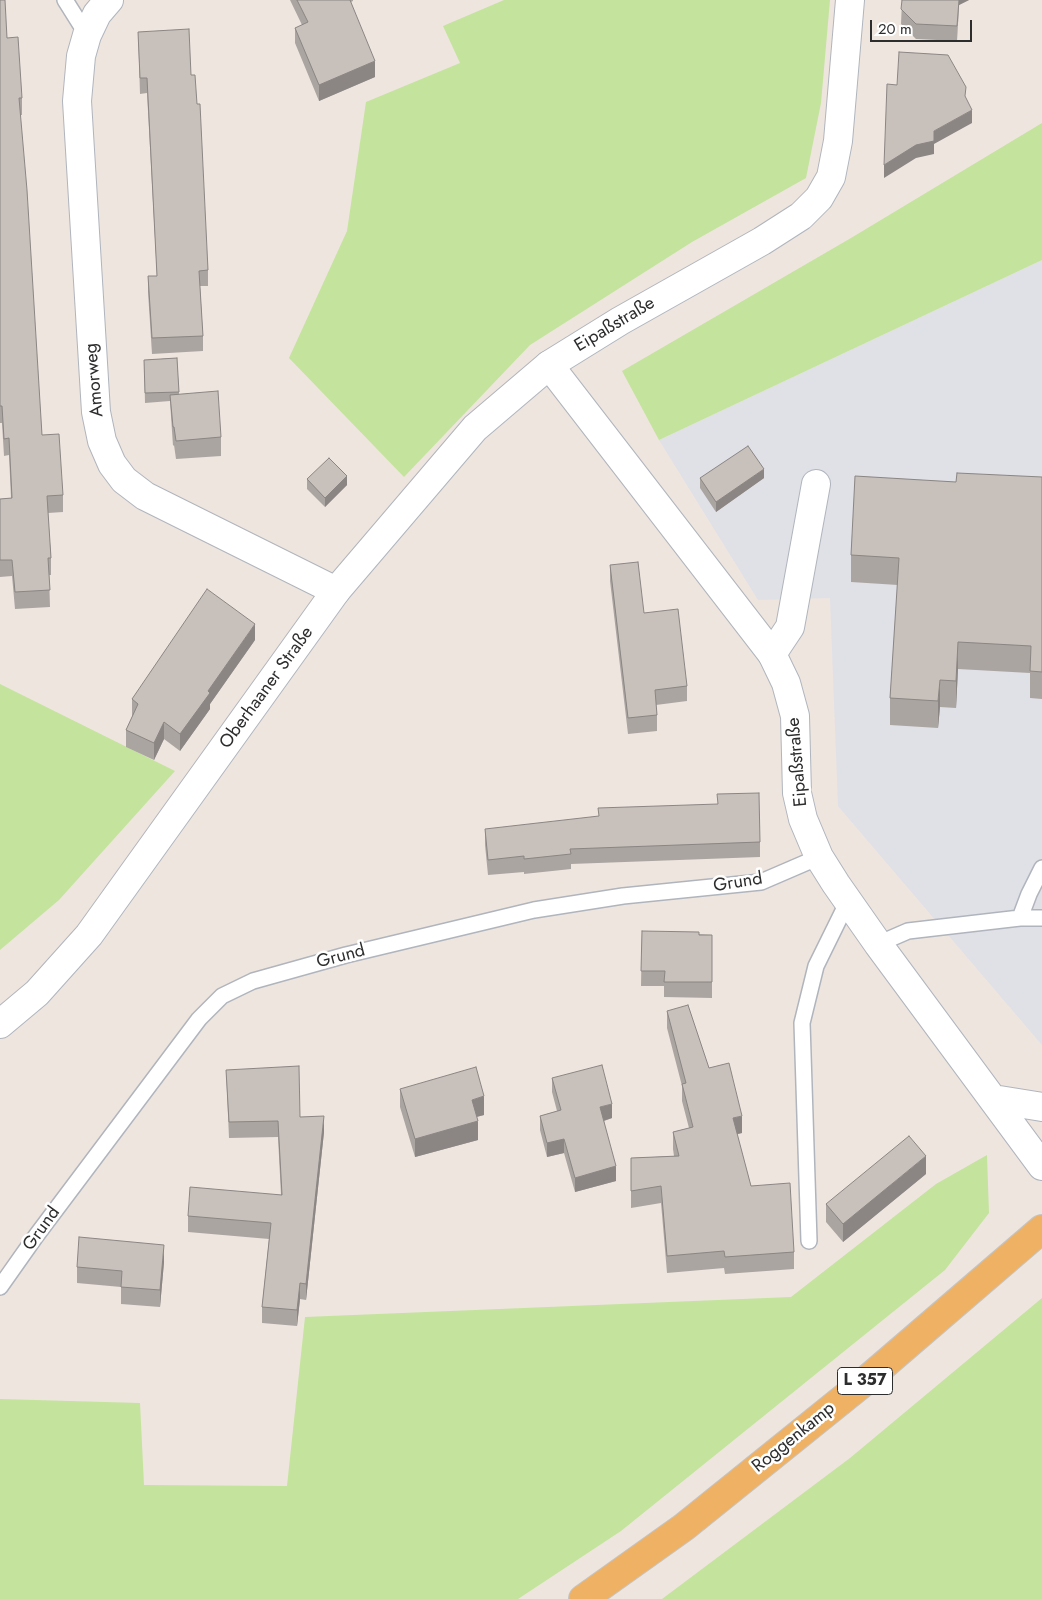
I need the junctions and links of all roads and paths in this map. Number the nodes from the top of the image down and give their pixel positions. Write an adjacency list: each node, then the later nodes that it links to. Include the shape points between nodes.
1 (65, 0): 4 (lane)
2 (109, 0): 4 (street, Amorweg)
3 (850, 0): 5 (street, Eipaßstraße, via 838,141 831,177 818,198 801,216 762,241 620,320)
4 (87, 35): 7 (street, Amorweg, via 81,56 77,101 86,276 96,412 102,441 112,464 124,480 145,496)
5 (549, 365): 7 (street, Oberhaaner Straße, via 475,428); 8 (street, Eipaßstraße)
6 (816, 484): 8 (street, via 790,627)
7 (336, 591): 15 (street, Oberhaaner Straße, via 89,936 37,993)
8 (772, 654): 9 (street, Eipaßstraße, via 786,683 795,716 797,792 803,819)
9 (820, 857): 11 (street, Eipaßstraße); 21 (lane, Grund, via 761,882 623,896 515,915 346,955 253,981 222,996 198,1019)
10 (1042, 868): 12 (lane)
11 (848, 901): 14 (street, Eipaßstraße); 20 (lane, via 816,966 802,1023)
12 (1020, 918): 13 (lane); 14 (lane, via 908,931)
13 (1042, 918)
14 (878, 944): 16 (street, Eipaßstraße)
15 (0, 1024)
16 (993, 1099): 17 (street); 18 (street, Eipaßstraße)
17 (1042, 1108)
18 (1042, 1166)
19 (1042, 1228): 22 (main road, Roggenkamp / L 357, via 864,1382 684,1527)
20 (809, 1241)
21 (0, 1287)
22 (583, 1599)

